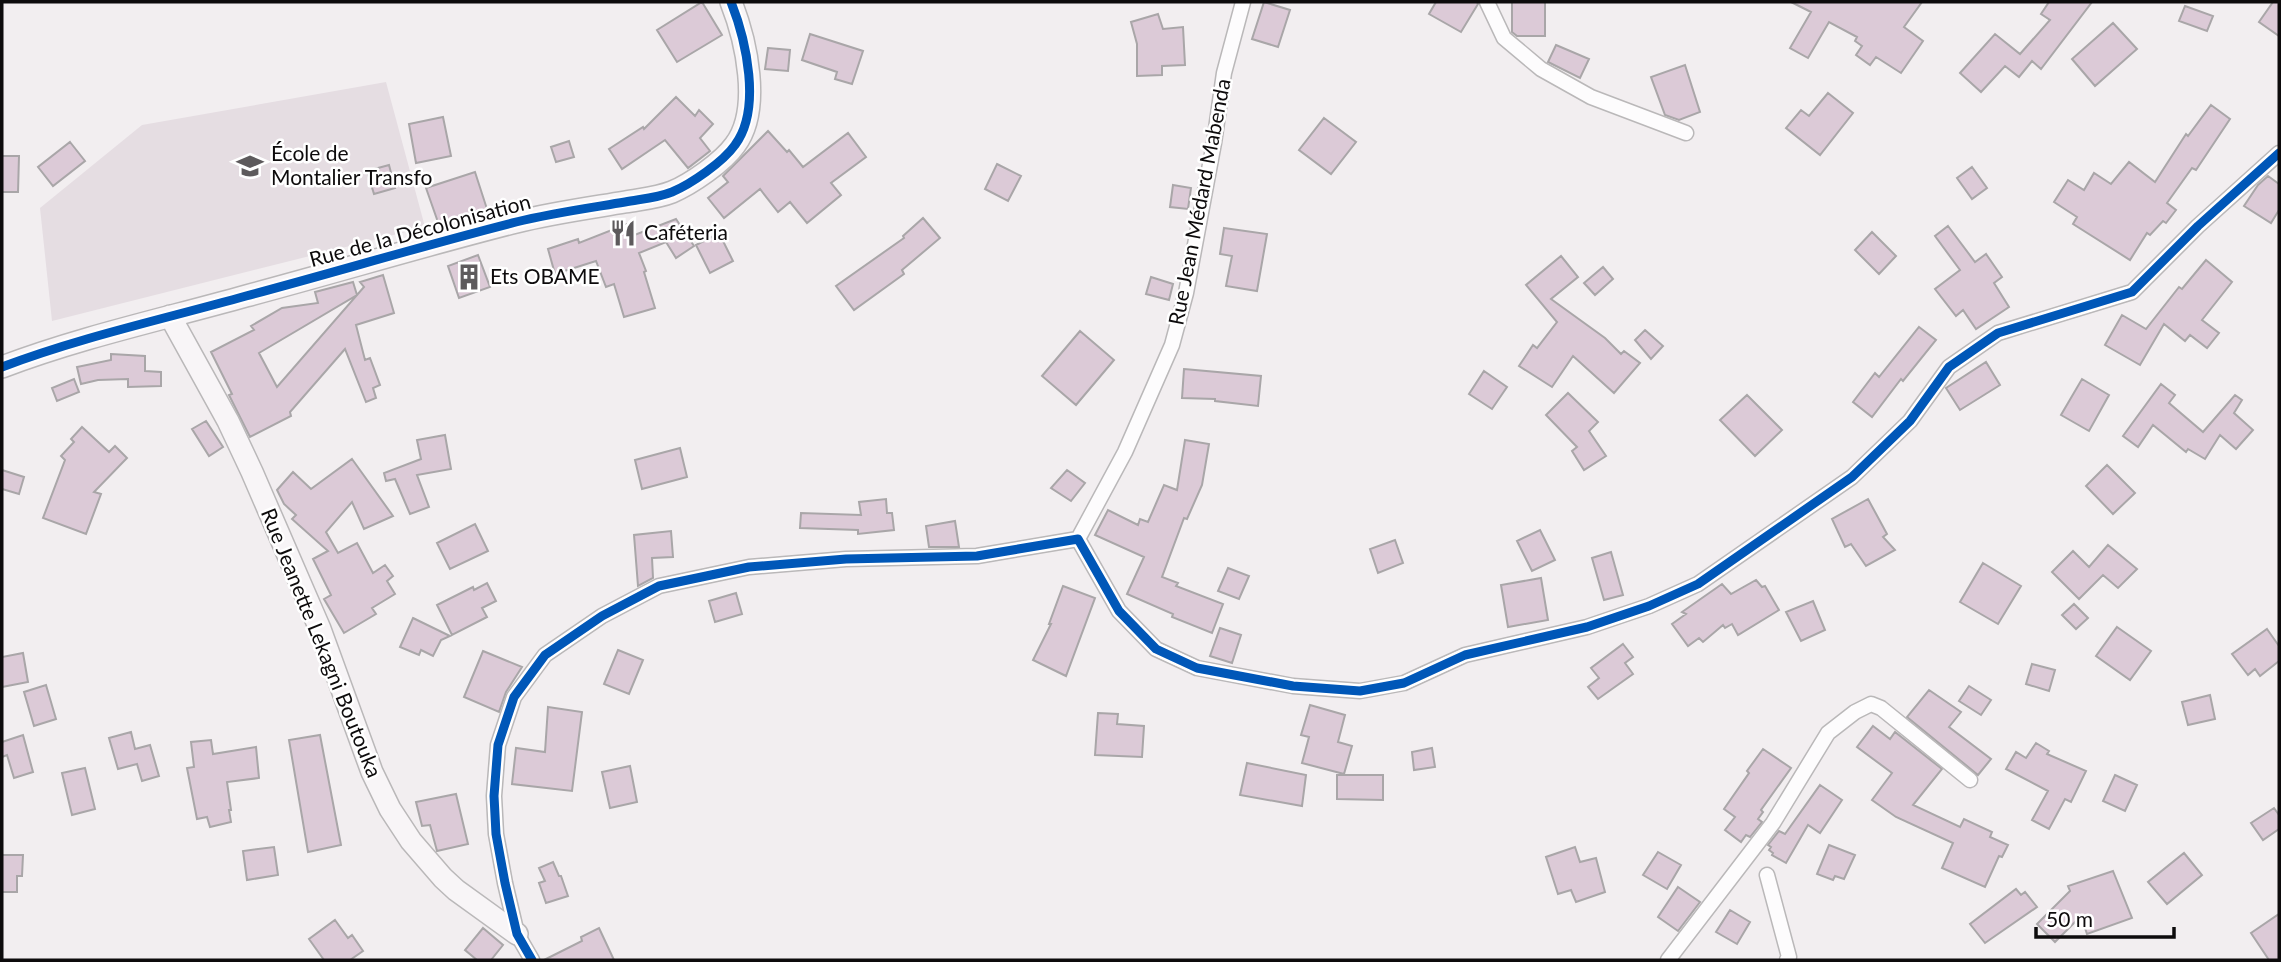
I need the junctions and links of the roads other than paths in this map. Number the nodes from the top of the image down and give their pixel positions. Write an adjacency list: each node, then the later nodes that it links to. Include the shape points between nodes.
1 (731, 2): 6 (street, Rue de la Décolonisation, via 748,67 744,128 723,158 682,186 651,198 538,216)
2 (1243, 2): 8 (street, Rue Jean Médard Mabenda, via 1224,73 1186,293 1172,345 1125,452)
3 (1487, 2): 4 (street, via 1504,38 1541,69 1591,97)
4 (1686, 133)
5 (2277, 158): 8 (street, via 2198,226 2132,292 1998,334 1949,367 1910,421 1852,477 1698,584 1587,627 1465,655 1404,683 1360,691 1293,686 1197,668 1156,649 1119,611)
6 (170, 316): 7 (street, Rue de la Décolonisation); 11 (street, Rue Jeanette Lekagni Boutouka, via 247,462 320,629 390,809 443,878)
7 (2, 367)
8 (1078, 540): 11 (street, via 976,556 749,567 659,586 602,616 545,655 514,697 498,745 496,834)
9 (1970, 780): 13 (street, via 1881,708 1871,705 1855,712 1828,733 1773,823)
10 (1767, 875): 14 (street)
11 (517, 934): 12 (street)
12 (532, 960)
13 (1668, 960)
14 (1787, 960)

